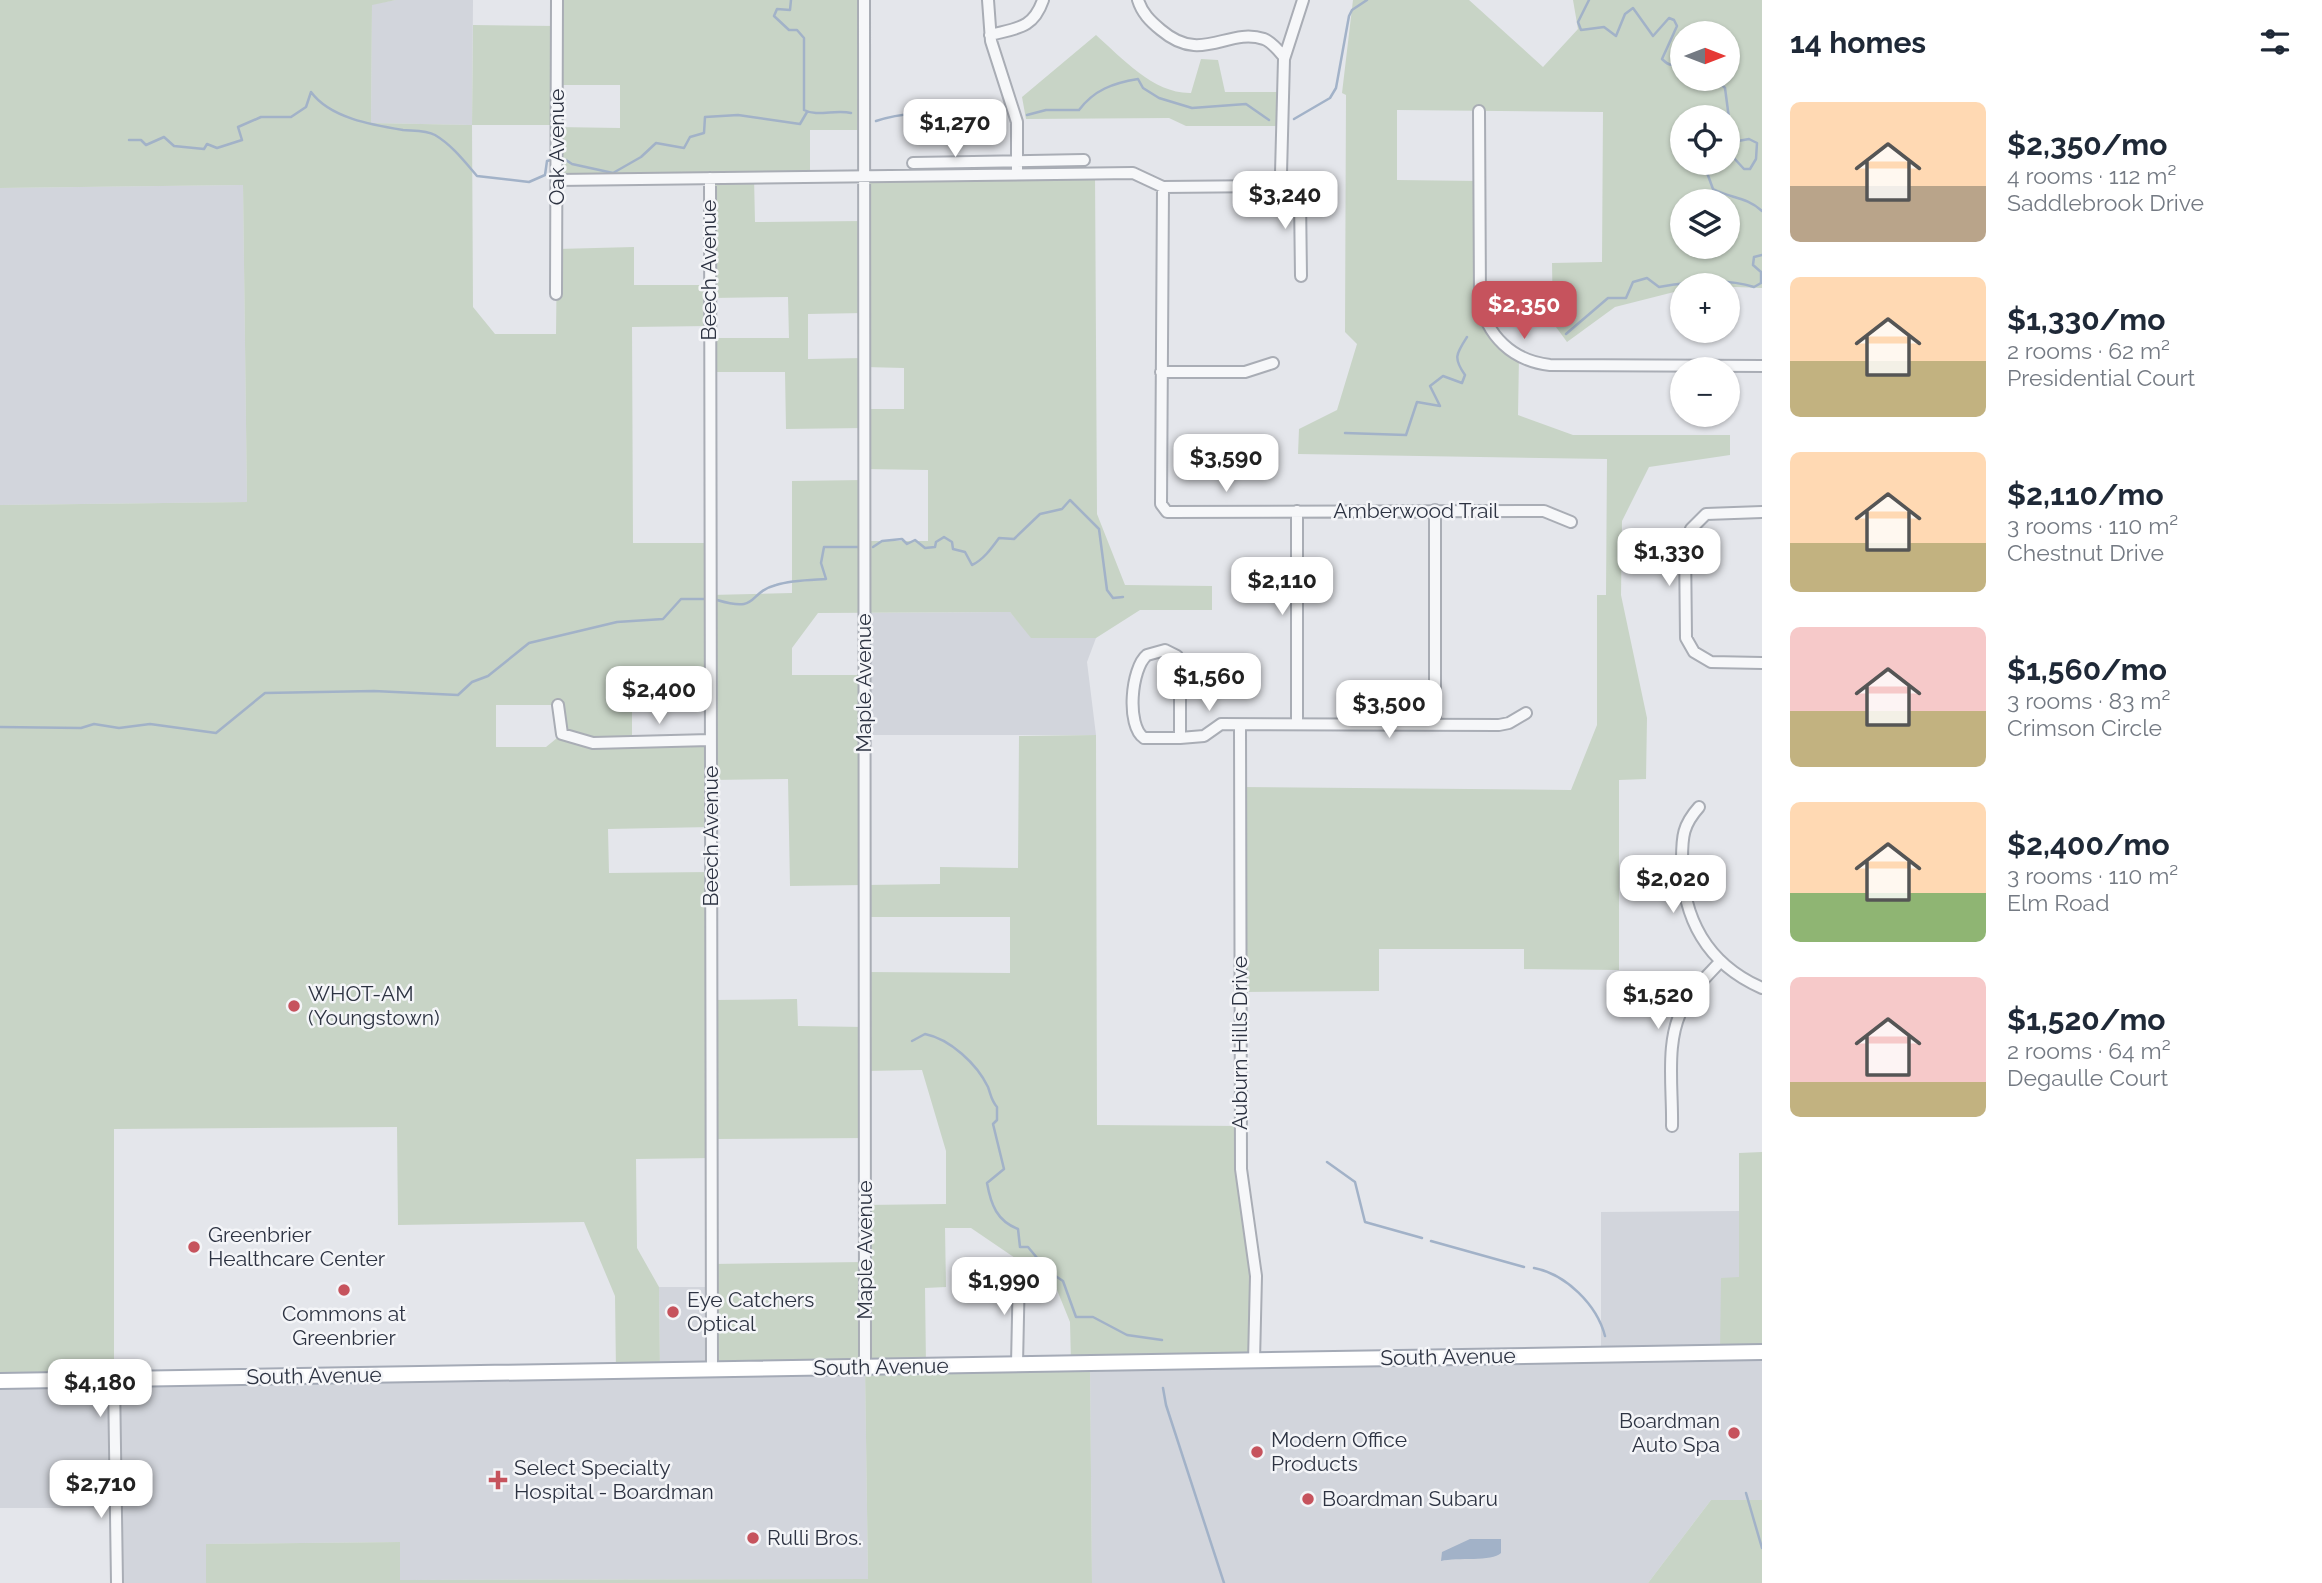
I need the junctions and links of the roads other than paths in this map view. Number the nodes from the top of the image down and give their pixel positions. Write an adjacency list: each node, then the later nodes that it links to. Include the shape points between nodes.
1 (557, 0): 17 (street, Oak Avenue)
2 (864, 0): 14 (street, Maple Avenue)
3 (988, 0): 7 (street)
4 (1043, 0): 7 (street, via 1037,17 1025,26)
5 (1138, 0): 8 (street, via 1149,20 1181,44 1199,46 1249,37 1266,40)
6 (1303, 0): 8 (street)
7 (990, 35): 10 (street, via 1017,122)
8 (1284, 57): 16 (street)
9 (1479, 111): 22 (street, via 1480,299 1488,325 1505,346 1526,360 1549,365)
10 (1017, 160): 11 (street); 12 (street); 13 (street)
11 (1084, 160)
12 (913, 163)
13 (1017, 174): 14 (street); 18 (street, via 1133,173)
14 (864, 177): 15 (street); 44 (street, Maple Avenue)
15 (710, 178): 17 (street); 35 (street, Beech Avenue)
16 (1279, 179): 18 (street, via 1267,187); 19 (street, via 1300,198)
17 (557, 180): 20 (street, Oak Avenue)
18 (1163, 187): 23 (street, Amberwood Trail)
19 (1301, 276)
20 (556, 294)
21 (1273, 363): 23 (street, via 1245,372)
22 (1762, 366)
23 (1161, 372): 25 (street, Amberwood Trail, via 1164,509 1171,514)
24 (1435, 510): 25 (street, Amberwood Trail); 27 (street, Amberwood Trail, via 1544,511); 33 (street)
25 (1297, 511): 32 (street)
26 (1762, 512): 28 (street, via 1706,514 1691,529 1685,545 1684,614 1688,643 1705,659)
27 (1571, 522)
28 (1762, 663)
29 (558, 705): 35 (street, via 562,734 582,742)
30 (1526, 713): 33 (street, via 1509,723)
31 (1240, 724): 32 (street); 34 (street, via 1221,724 1204,736); 42 (street, Auburn Hills Drive, via 1241,1169 1256,1276)
32 (1297, 724): 33 (street)
33 (1435, 724)
34 (1180, 738): 34 (street, via 1149,739 1135,730 1135,672 1143,658 1154,652 1171,651 1179,662)
35 (710, 740): 45 (street, Beech Avenue)
36 (1699, 807): 37 (street, via 1682,833 1684,890 1696,929)
37 (1720, 962): 38 (street); 39 (street, via 1685,1003 1676,1022)
38 (1762, 988)
39 (1672, 1126)
40 (1019, 1270): 43 (street)
41 (1762, 1352): 42 (main road, South Avenue)
42 (1254, 1361): 43 (main road, South Avenue)
43 (1017, 1364): 44 (main road, South Avenue)
44 (865, 1367): 45 (main road, South Avenue)
45 (712, 1369): 46 (main road, South Avenue)
46 (114, 1380): 47 (main road, South Avenue); 48 (street)
47 (0, 1381)
48 (117, 1583)

